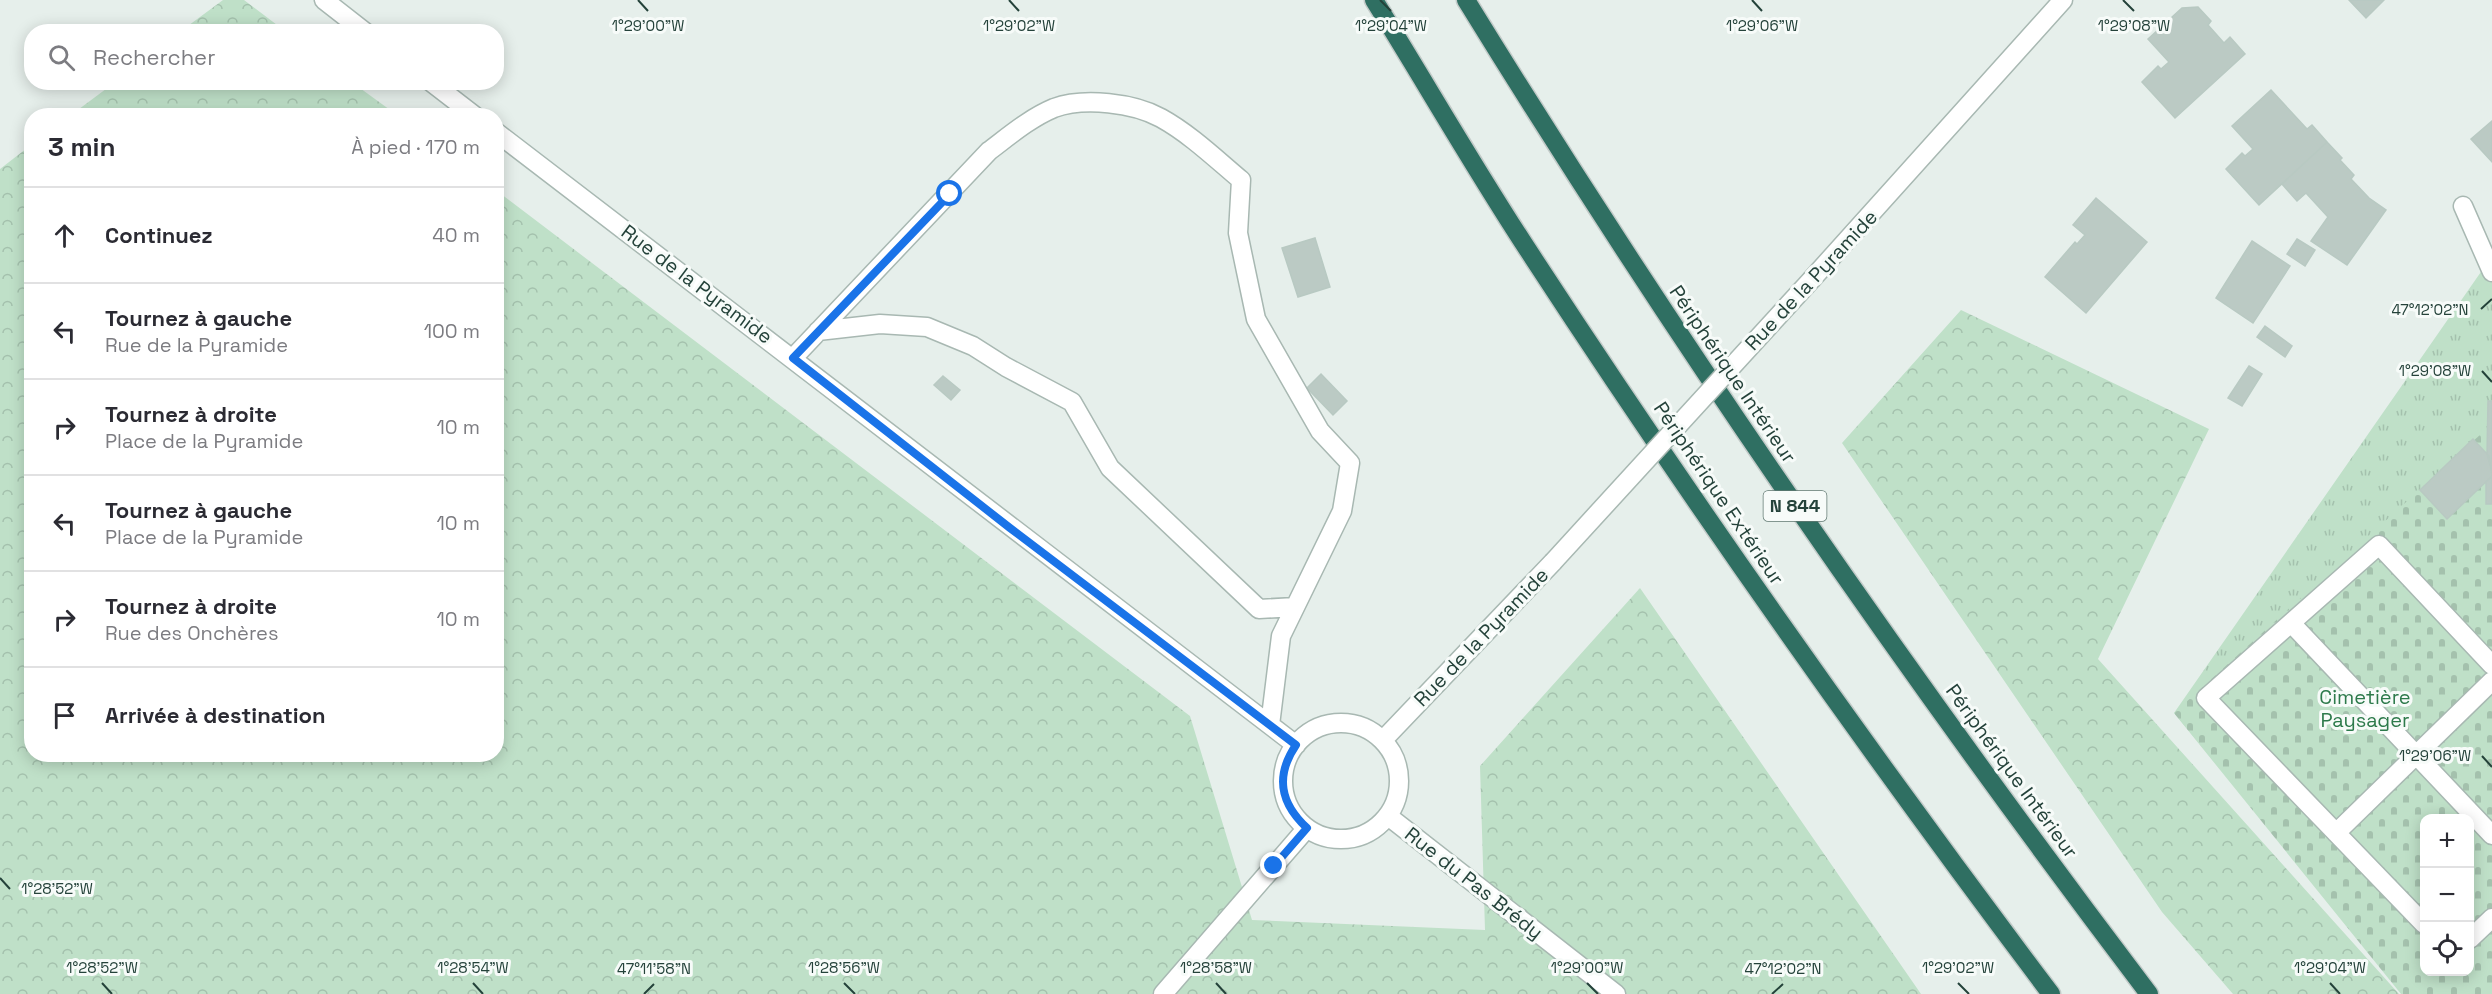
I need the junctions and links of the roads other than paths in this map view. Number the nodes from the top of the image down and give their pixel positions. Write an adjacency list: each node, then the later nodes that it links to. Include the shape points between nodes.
1 (324, 0): 5 (street)
2 (1374, 0): 30 (highway, Périphérique Extérieur, via 1525,246 1772,610 1893,783)
3 (1466, 0): 31 (highway, Périphérique Intérieur / N 844, via 1620,246 1750,440 1948,723)
4 (2063, 0): 18 (street, Rue de la Pyramide, bridge, via 1552,562)
5 (355, 24)
6 (441, 90): 7 (street)
7 (465, 108)
8 (504, 138): 12 (street, Rue de la Pyramide)
9 (2463, 206): 10 (street)
10 (2492, 272)
11 (818, 331): 12 (street); 13 (street, via 880,324 927,327 973,346 1072,402 1110,468 1258,609); 13 (street, via 989,151 1021,127 1055,108 1091,102 1126,105 1161,118 1241,180 1239,233 1256,319 1320,431 1350,463 1342,511)
12 (793, 358): 17 (street, Rue de la Pyramide)
13 (1295, 607): 17 (street, via 1281,636)
14 (2291, 623): 15 (street, via 2379,545); 20 (street); 23 (street, via 2206,698)
15 (2492, 665)
16 (2492, 681): 20 (street)
17 (1270, 725): 19 (street, Rue de la Pyramide)
18 (1383, 740): 19 (street, via 1365,727 1345,722 1308,732); 21 (street, via 1398,769 1396,801)
19 (1296, 745): 22 (street, via 1287,758 1283,789 1287,804)
20 (2416, 755): 23 (street); 24 (street)
21 (1388, 816): 22 (street, via 1377,827 1350,838 1334,839); 29 (street, Rue du Pas Brédy)
22 (1307, 828): 28 (street)
23 (2336, 833): 26 (street)
24 (2492, 835)
25 (2492, 918): 27 (street)
26 (2422, 922)
27 (2474, 934)
28 (1163, 994)
29 (1616, 994)
30 (2051, 994)
31 (2150, 994)

